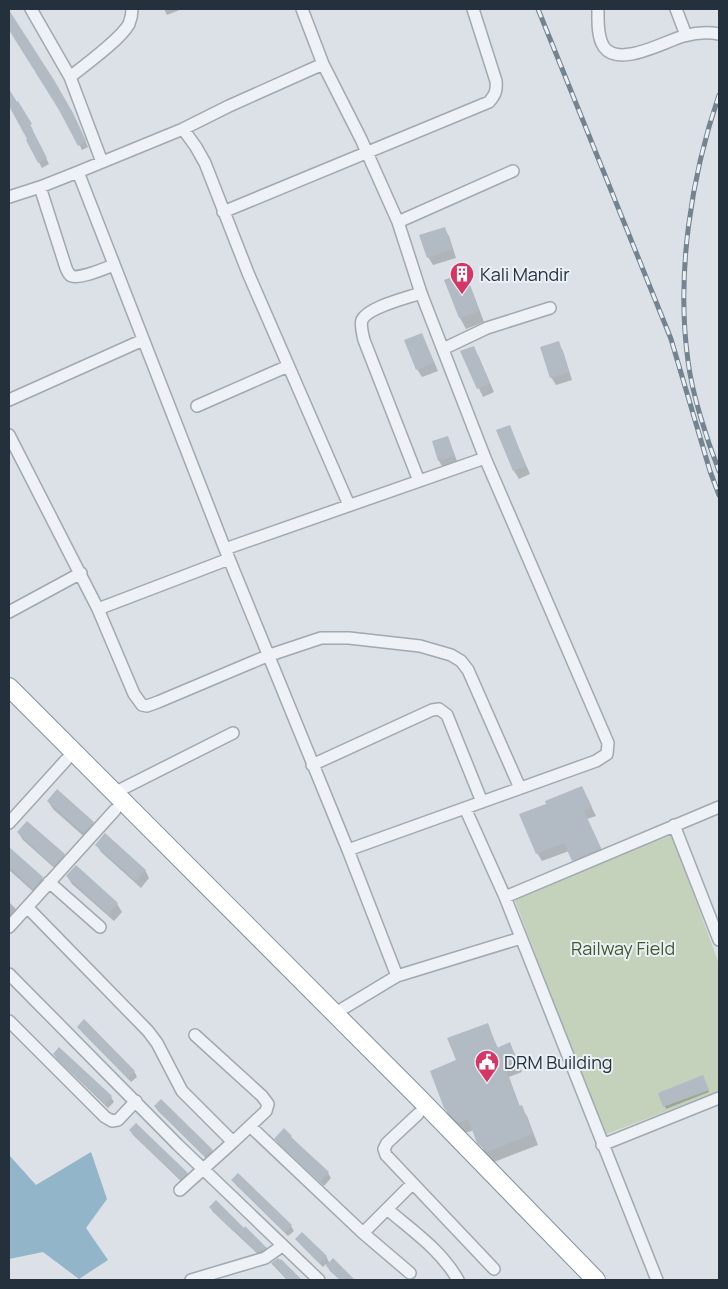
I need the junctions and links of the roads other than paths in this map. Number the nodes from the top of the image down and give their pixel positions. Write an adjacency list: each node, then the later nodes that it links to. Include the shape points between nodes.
1 (31, 9): 10 (street)
2 (132, 9): 10 (street, via 132,17 119,36)
3 (302, 9): 9 (street)
4 (473, 9): 12 (street, via 496,81 494,97 477,108)
5 (598, 9): 8 (street, via 598,28 603,46 610,53 633,54)
6 (676, 9): 8 (street)
7 (719, 34): 8 (street)
8 (686, 35)
9 (323, 64): 11 (street); 12 (street)
10 (70, 77): 13 (street)
11 (183, 129): 13 (street); 18 (street, via 205,163)
12 (366, 153): 18 (street); 19 (street)
13 (102, 162): 15 (street)
14 (513, 170): 19 (street)
15 (78, 172): 16 (street); 20 (street)
16 (40, 187): 17 (street); 20 (street, via 70,275 75,278)
17 (9, 196)
18 (224, 212): 25 (street)
19 (398, 222): 21 (street)
20 (114, 266): 23 (street)
21 (421, 293): 24 (street); 30 (street, via 369,313 362,321 364,340)
22 (550, 308): 24 (street, via 487,328)
23 (143, 340): 26 (street); 32 (street)
24 (443, 349): 29 (street)
25 (288, 366): 27 (street); 31 (street)
26 (9, 400)
27 (198, 406)
28 (9, 435): 33 (street)
29 (485, 458): 30 (street); 42 (street, via 608,743 607,754 596,761)
30 (419, 481): 31 (street)
31 (349, 505): 32 (street)
32 (227, 554): 34 (street); 36 (street)
33 (80, 573): 34 (street); 35 (street)
34 (98, 608): 36 (street, via 134,694 142,705 158,702)
35 (9, 612)
36 (267, 656): 41 (street); 42 (street, via 321,638 420,646 451,655 468,670)
37 (9, 687): 43 (highway)
38 (9, 700): 40 (highway)
39 (233, 733): 43 (street)
40 (66, 760): 43 (highway); 47 (street)
41 (312, 765): 44 (street, via 439,709 447,715); 49 (street)
42 (520, 788): 44 (street)
43 (115, 801): 50 (street); 59 (highway); 64 (highway)
44 (482, 802): 46 (street)
45 (719, 807): 48 (street)
46 (465, 808): 49 (street); 51 (street)
47 (9, 823)
48 (674, 825): 51 (street); 56 (street)
49 (348, 850): 58 (street)
50 (49, 882): 52 (street); 54 (street)
51 (504, 897): 55 (street)
52 (26, 907): 53 (street); 66 (street, via 148,1031 182,1091)
53 (9, 927)
54 (100, 927)
55 (521, 938): 58 (street); 67 (street)
56 (719, 940)
57 (9, 974): 63 (street)
58 (397, 976): 59 (street)
59 (334, 1014): 80 (highway)
60 (9, 1021): 63 (street, via 105,1117 118,1120)
61 (195, 1035): 65 (street, via 266,1100 266,1111)
62 (719, 1098): 67 (street)
63 (136, 1101): 68 (street)
64 (418, 1114): 69 (street, via 386,1143 384,1149 390,1161); 79 (highway)
65 (250, 1126): 66 (street); 72 (street)
66 (233, 1142): 68 (street)
67 (602, 1145): 81 (street)
68 (204, 1168): 70 (street); 73 (street)
69 (412, 1184): 71 (street); 74 (street)
70 (180, 1190)
71 (387, 1209): 72 (street); 78 (street, via 446,1260)
72 (363, 1233): 75 (street)
73 (282, 1246): 76 (street, via 265,1258); 77 (street)
74 (494, 1269)
75 (410, 1273)
76 (191, 1280)
77 (319, 1280)
78 (458, 1280)
79 (581, 1280)
80 (596, 1280)
81 (657, 1280)

